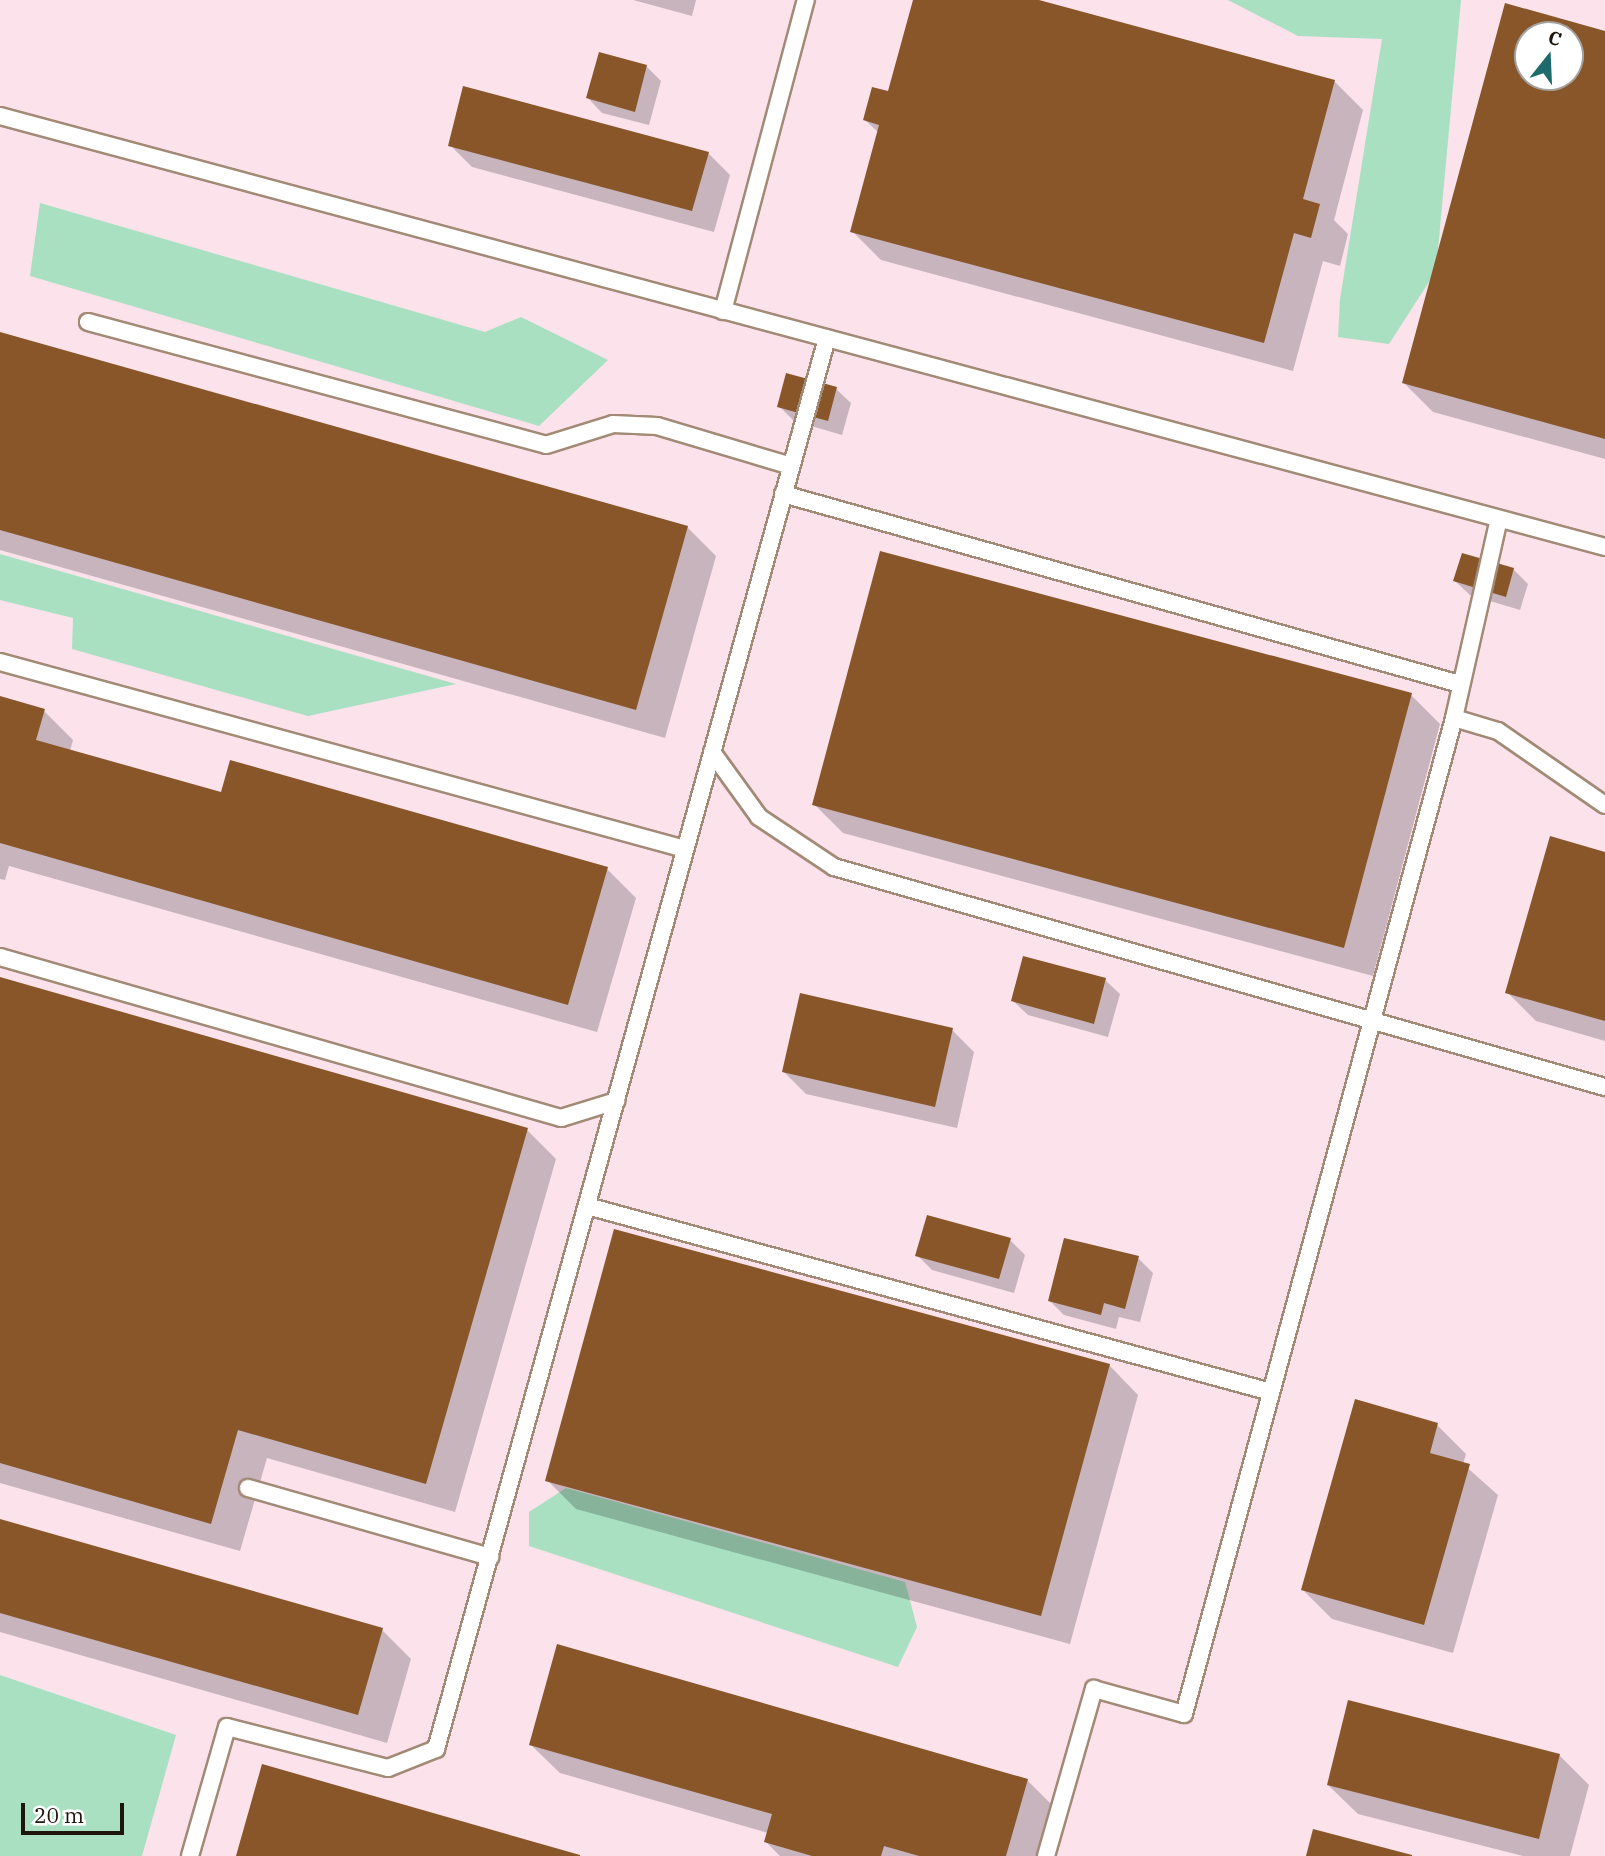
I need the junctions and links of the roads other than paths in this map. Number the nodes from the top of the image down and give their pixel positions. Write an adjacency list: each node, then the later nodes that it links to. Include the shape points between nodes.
1 (806, 0): 3 (lane)
2 (0, 116): 3 (lane)
3 (723, 311): 5 (lane)
4 (88, 322): 6 (lane, via 546,445 613,424 657,425)
5 (827, 338): 6 (lane); 8 (lane)
6 (791, 466): 7 (lane)
7 (783, 494): 11 (lane); 13 (lane)
8 (1499, 519): 9 (lane); 11 (lane)
9 (1605, 547)
10 (0, 662): 15 (lane)
11 (1460, 684): 12 (lane)
12 (1454, 718): 14 (lane, via 1498,731); 17 (lane)
13 (712, 752): 15 (lane); 17 (lane, via 759,817 834,867)
14 (1605, 805)
15 (685, 849): 19 (lane)
16 (0, 957): 19 (lane, via 561,1118)
17 (1371, 1023): 18 (lane); 21 (lane)
18 (1605, 1087)
19 (616, 1101): 20 (lane)
20 (587, 1206): 21 (lane); 23 (lane)
21 (1271, 1392): 25 (lane, via 1184,1713 1094,1689)
22 (248, 1488): 23 (lane)
23 (490, 1557): 24 (lane, via 436,1749 388,1768 227,1727)
24 (190, 1856)
25 (1046, 1856)

